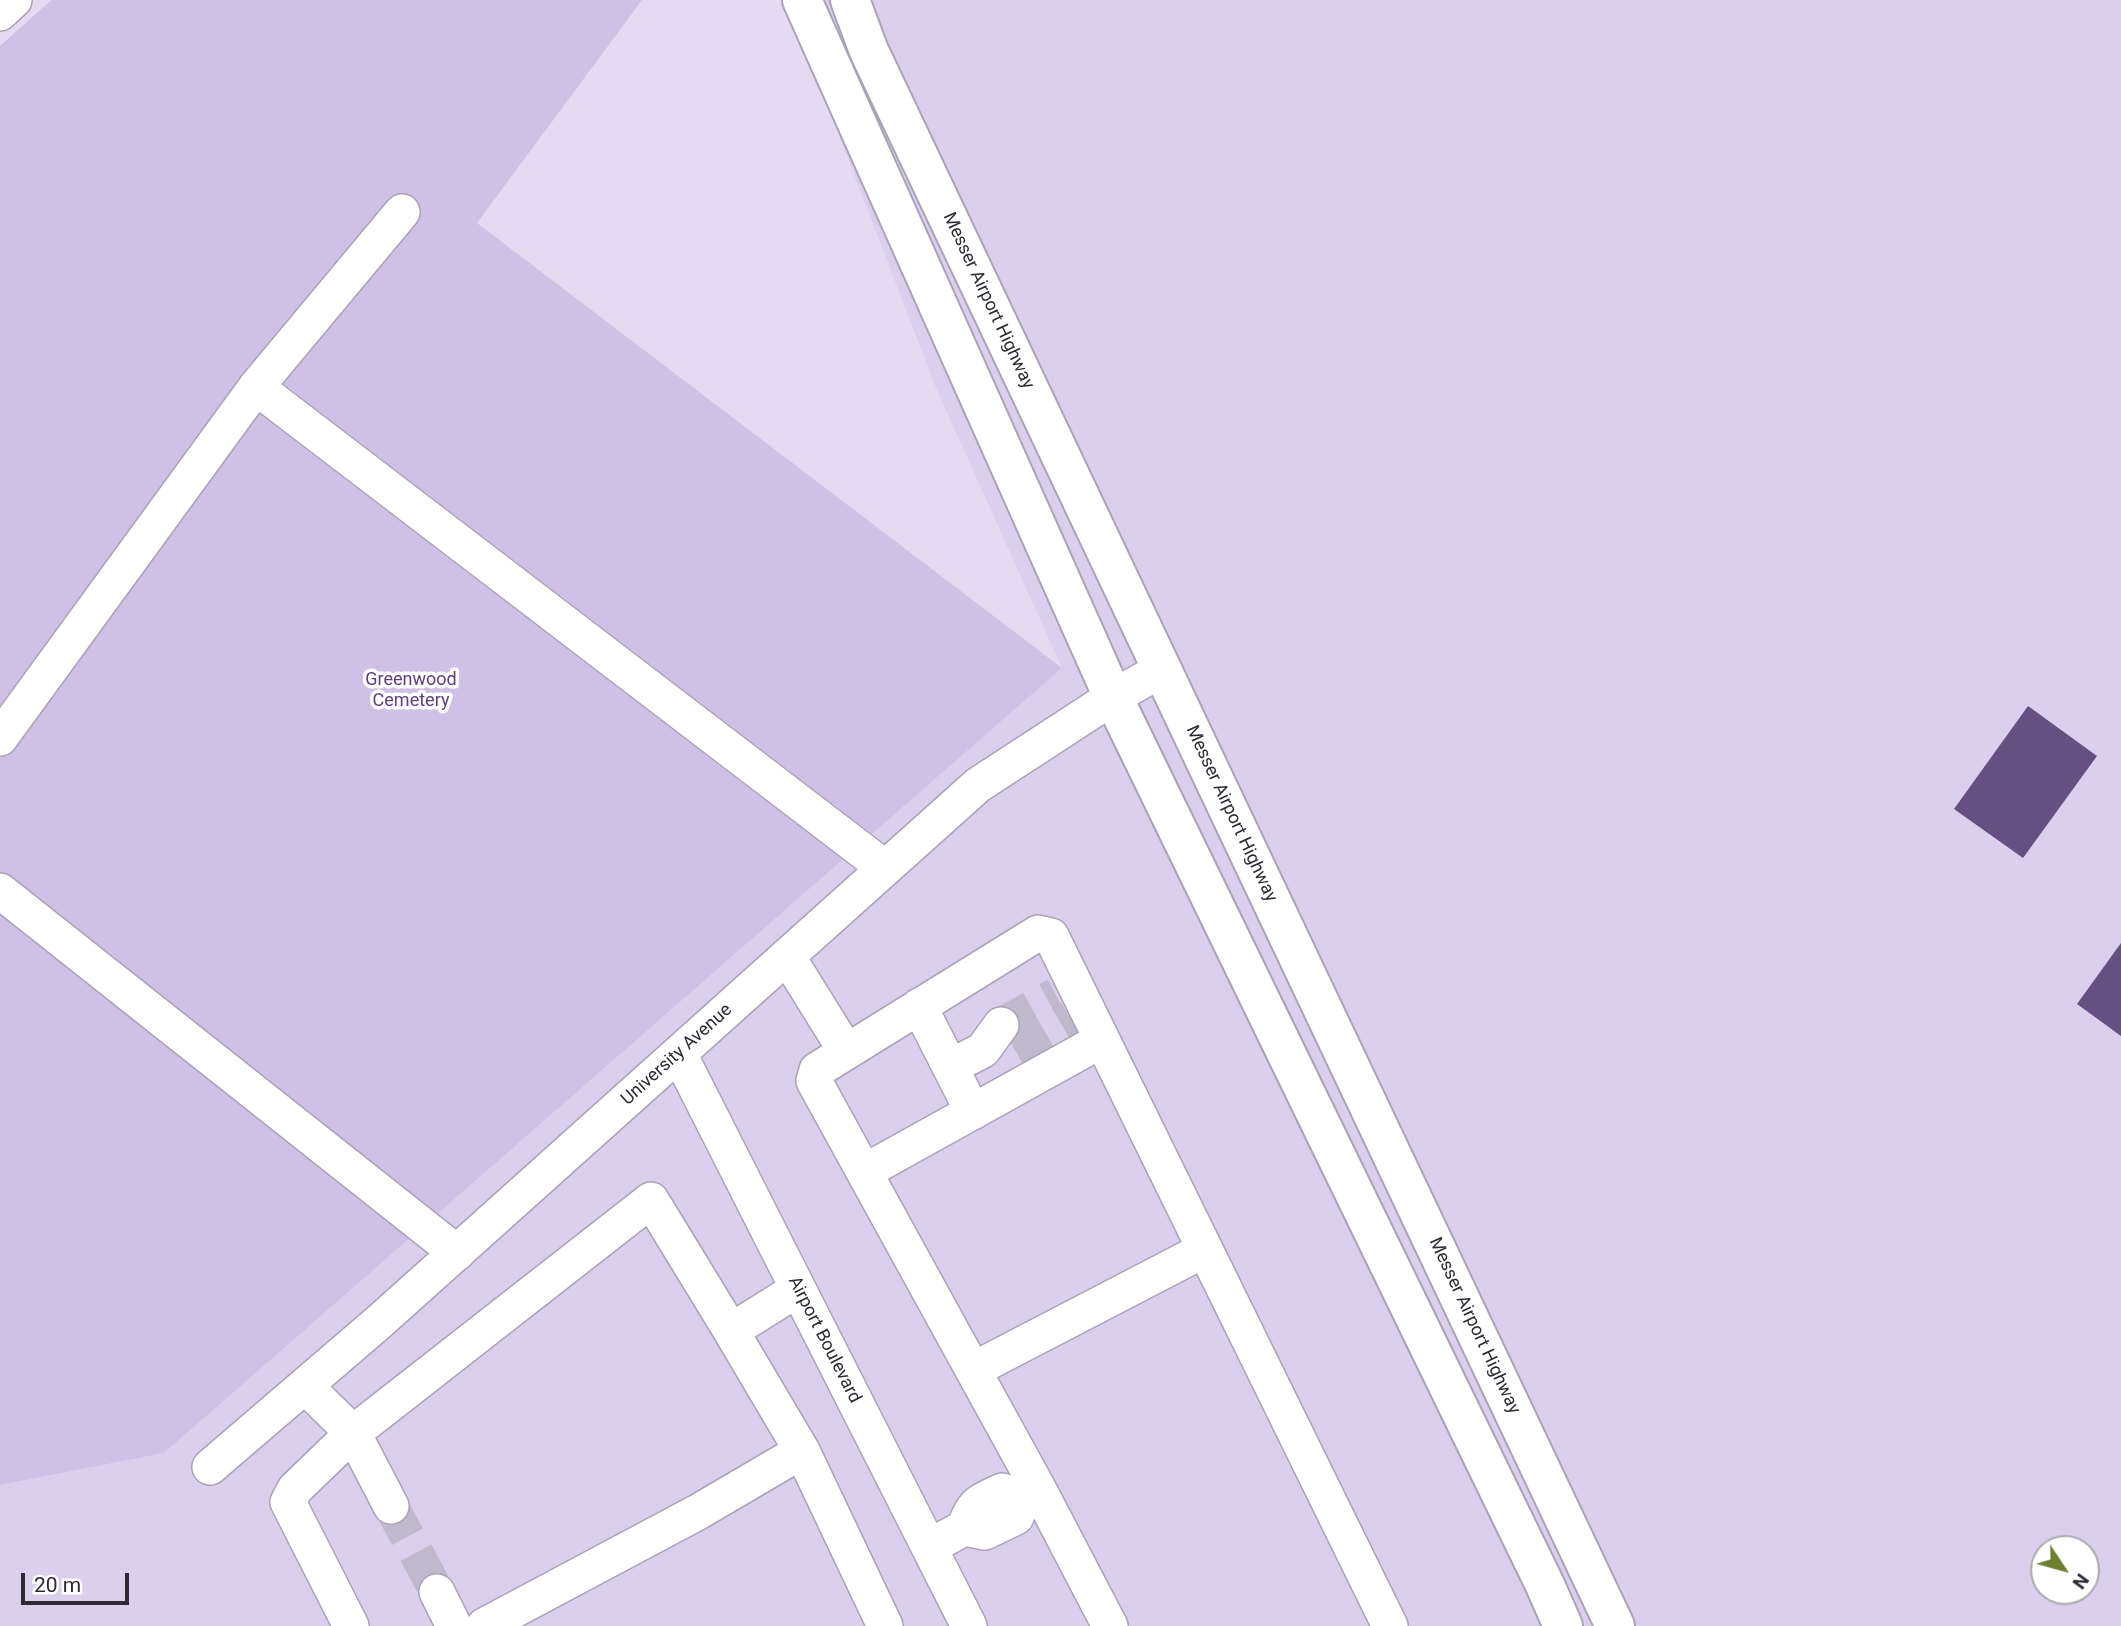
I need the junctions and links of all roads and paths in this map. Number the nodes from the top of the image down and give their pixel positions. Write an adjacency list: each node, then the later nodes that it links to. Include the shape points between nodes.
1 (13, 0): 4 (street)
2 (802, 0): 8 (main road)
3 (850, 0): 7 (main road, Messer Airport Highway, via 869,51)
4 (0, 13)
5 (402, 212): 6 (street)
6 (256, 387): 9 (street); 10 (street)
7 (1163, 669): 8 (street, University Avenue); 42 (main road, Messer Airport Highway)
8 (1113, 698): 10 (street, University Avenue, via 978,785); 41 (main road)
9 (0, 738)
10 (886, 869): 12 (street, University Avenue)
11 (0, 891): 22 (street)
12 (787, 956): 16 (street); 17 (street, University Avenue)
13 (919, 1006): 14 (street, via 1038,933 1051,936 1069,1002); 16 (street); 18 (street)
14 (1102, 1040): 19 (street); 21 (street)
15 (1000, 1041): 18 (street)
16 (846, 1051): 20 (street, via 817,1070 814,1081)
17 (679, 1054): 22 (street, University Avenue); 23 (street, Airport Boulevard)
18 (950, 1067): 19 (street)
19 (973, 1112): 20 (street)
20 (864, 1172): 25 (street)
21 (1204, 1250): 25 (street); 40 (street)
22 (457, 1253): 26 (street, University Avenue)
23 (798, 1289): 24 (street); 32 (street, Airport Boulevard)
24 (731, 1331): 27 (street, via 651,1200); 28 (street)
25 (974, 1370): 30 (street)
26 (305, 1387): 27 (street); 29 (street, University Avenue)
27 (353, 1433): 31 (street); 35 (street, via 295,1489 288,1502)
28 (802, 1451): 37 (street); 38 (street)
29 (210, 1467)
30 (1032, 1494): 32 (street, via 1016,1517 985,1532 964,1528); 39 (street)
31 (391, 1506)
32 (929, 1547): 34 (street, Airport Boulevard)
33 (437, 1592): 36 (street)
34 (960, 1623)
35 (351, 1626)
36 (454, 1626)
37 (484, 1626)
38 (885, 1626)
39 (1110, 1626)
40 (1390, 1626)
41 (1563, 1626)
42 (1615, 1626)

